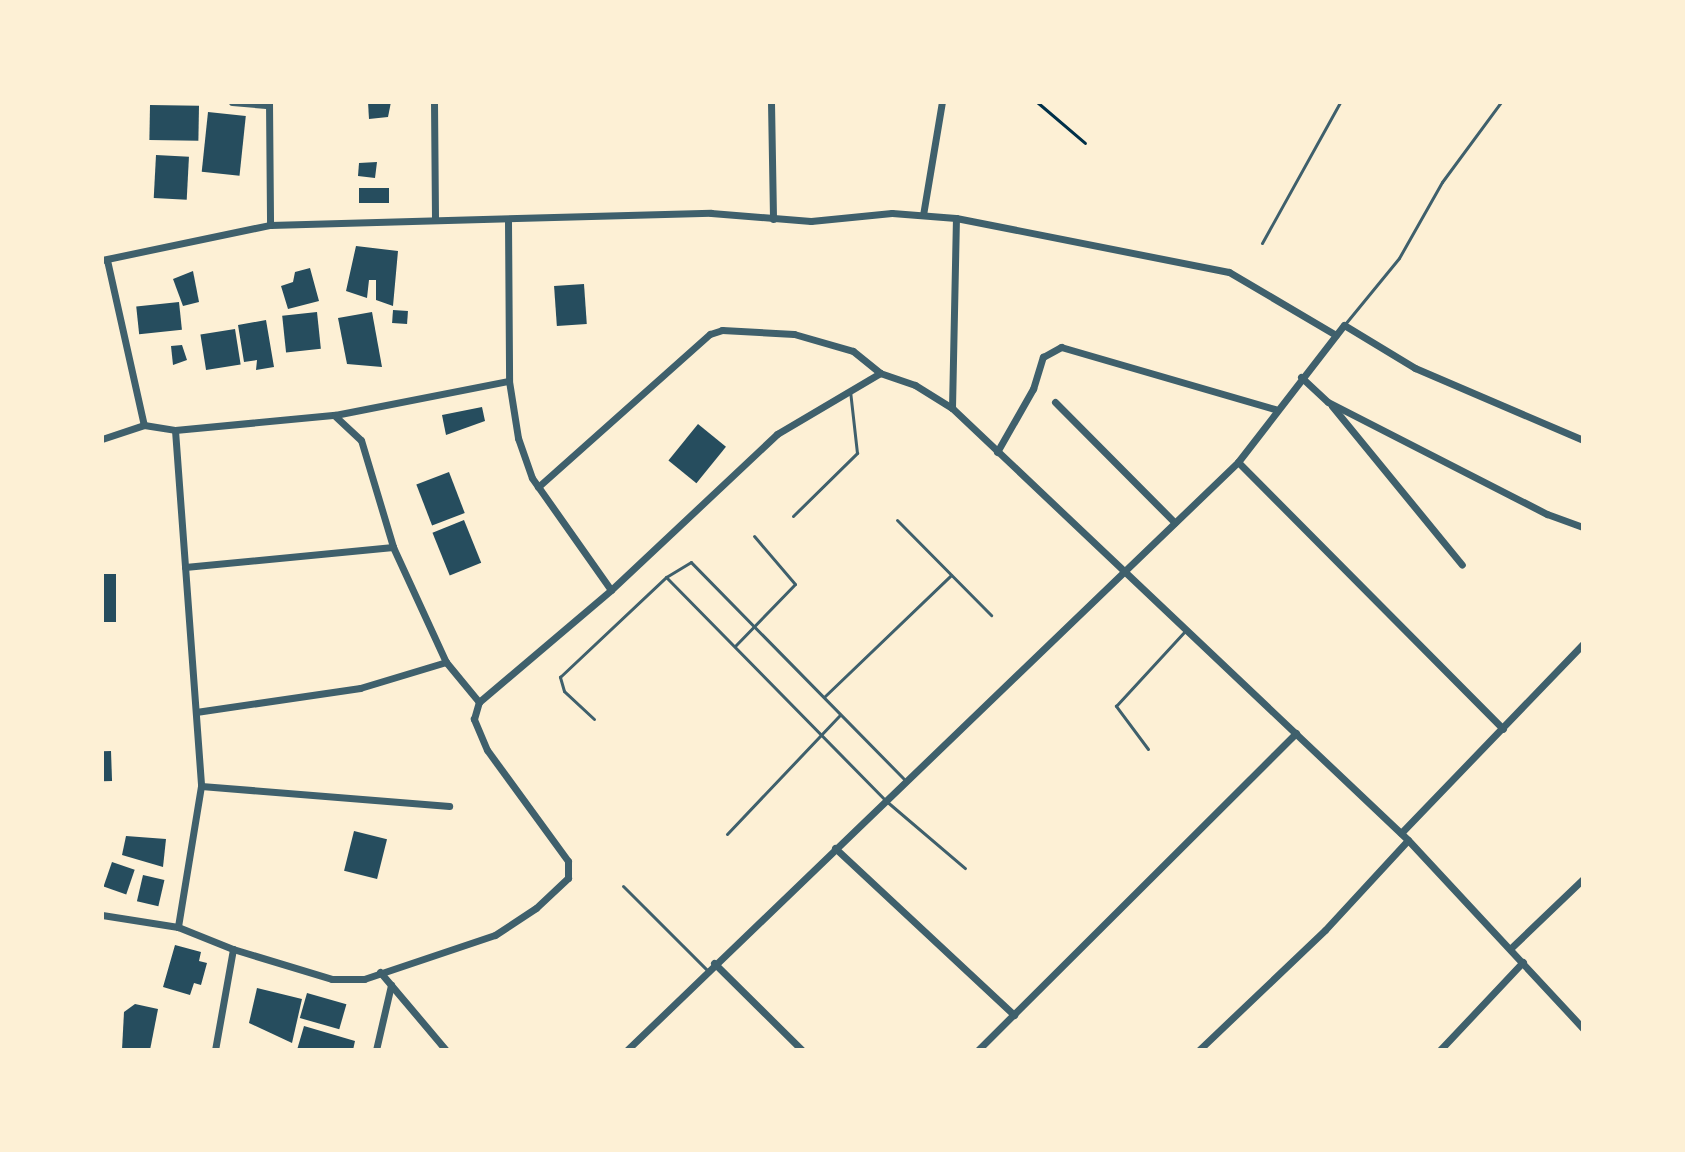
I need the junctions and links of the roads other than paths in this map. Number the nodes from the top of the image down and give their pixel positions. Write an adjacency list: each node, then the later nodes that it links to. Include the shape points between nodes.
1 (232, 102): 7 (street)
2 (434, 102): 11 (street)
3 (771, 102): 10 (street)
4 (942, 102): 8 (street)
5 (1340, 102): 14 (lane)
6 (1498, 103): 16 (lane, via 1442,182 1399,258)
7 (269, 104): 13 (street)
8 (923, 215): 9 (street); 10 (street)
9 (956, 218): 17 (street, via 1229,272); 24 (street)
10 (773, 219): 12 (street, via 711,213)
11 (435, 220): 12 (street); 13 (street)
12 (508, 221): 20 (street)
13 (270, 225): 15 (street)
14 (1262, 243)
15 (104, 260): 27 (street)
16 (1344, 325): 17 (street); 30 (street, via 1408,365)
17 (1336, 335): 19 (street)
18 (880, 373): 21 (street); 24 (street, via 915,385); 33 (street, via 853,351 794,334 710,334)
19 (1301, 377): 23 (street); 25 (street)
20 (509, 381): 26 (street); 33 (street, via 518,438)
21 (850, 391): 34 (lane, via 857,453); 45 (street, via 777,434)
22 (1055, 402): 36 (street)
23 (1328, 402): 37 (street, via 1547,514); 40 (street)
24 (952, 408): 31 (street)
25 (1275, 409): 31 (street, via 1061,347 1043,357 1033,389); 32 (street)
26 (335, 415): 28 (street); 39 (street, via 361,440)
27 (144, 425): 28 (street); 29 (street)
28 (175, 430): 41 (street)
29 (102, 439)
30 (1583, 440)
31 (997, 452): 42 (street)
32 (1238, 462): 36 (street); 57 (street)
33 (538, 487): 45 (street)
34 (793, 516)
35 (897, 520): 43 (lane)
36 (1175, 523): 42 (street)
37 (1583, 527)
38 (754, 536): 47 (lane, via 795,584)
39 (393, 547): 41 (street); 51 (street)
40 (1462, 565)
41 (185, 567): 54 (street)
42 (1123, 573): 48 (street); 61 (street)
43 (951, 575): 46 (lane); 52 (lane)
44 (666, 577): 47 (lane, via 691,562); 50 (lane); 56 (lane, via 560,677 564,691)
45 (611, 590): 53 (street)
46 (991, 615)
47 (755, 627): 50 (lane); 52 (lane)
48 (1185, 631): 58 (street); 60 (lane, via 1116,706)
49 (1583, 644): 57 (street)
50 (735, 646): 59 (lane)
51 (446, 662): 53 (street); 54 (street, via 347,691)
52 (824, 697): 55 (lane)
53 (479, 702): 79 (street, via 474,719 487,750 556,842 570,872 509,928)
54 (196, 712): 62 (street)
55 (841, 715): 59 (lane); 61 (lane)
56 (594, 719)
57 (1503, 729): 65 (street)
58 (1296, 733): 65 (street); 81 (street)
59 (822, 735): 63 (lane); 66 (lane)
60 (1148, 749)
61 (905, 780): 63 (street)
62 (201, 786): 64 (street); 73 (street)
63 (885, 800): 68 (street); 69 (lane)
64 (449, 806)
65 (1401, 833): 67 (street)
66 (727, 834)
67 (1408, 840): 74 (street); 89 (street, via 1325,930)
68 (835, 848): 77 (street); 81 (street)
69 (965, 868)
70 (1583, 879): 74 (street)
71 (623, 886): 78 (lane)
72 (102, 915): 73 (street)
73 (178, 927): 75 (street)
74 (1512, 947): 76 (street)
75 (233, 949): 79 (street, via 332,979 364,979); 83 (street)
76 (1523, 962): 82 (street, via 1548,996); 90 (street)
77 (714, 963): 78 (street); 87 (street)
78 (707, 970): 86 (street)
79 (380, 972): 80 (street)
80 (391, 985): 84 (street); 85 (street)
81 (1014, 1015): 88 (street)
82 (1583, 1028)
83 (215, 1050)
84 (376, 1050)
85 (446, 1050)
86 (627, 1050)
87 (802, 1050)
88 (978, 1050)
89 (1199, 1050)
90 (1440, 1050)

